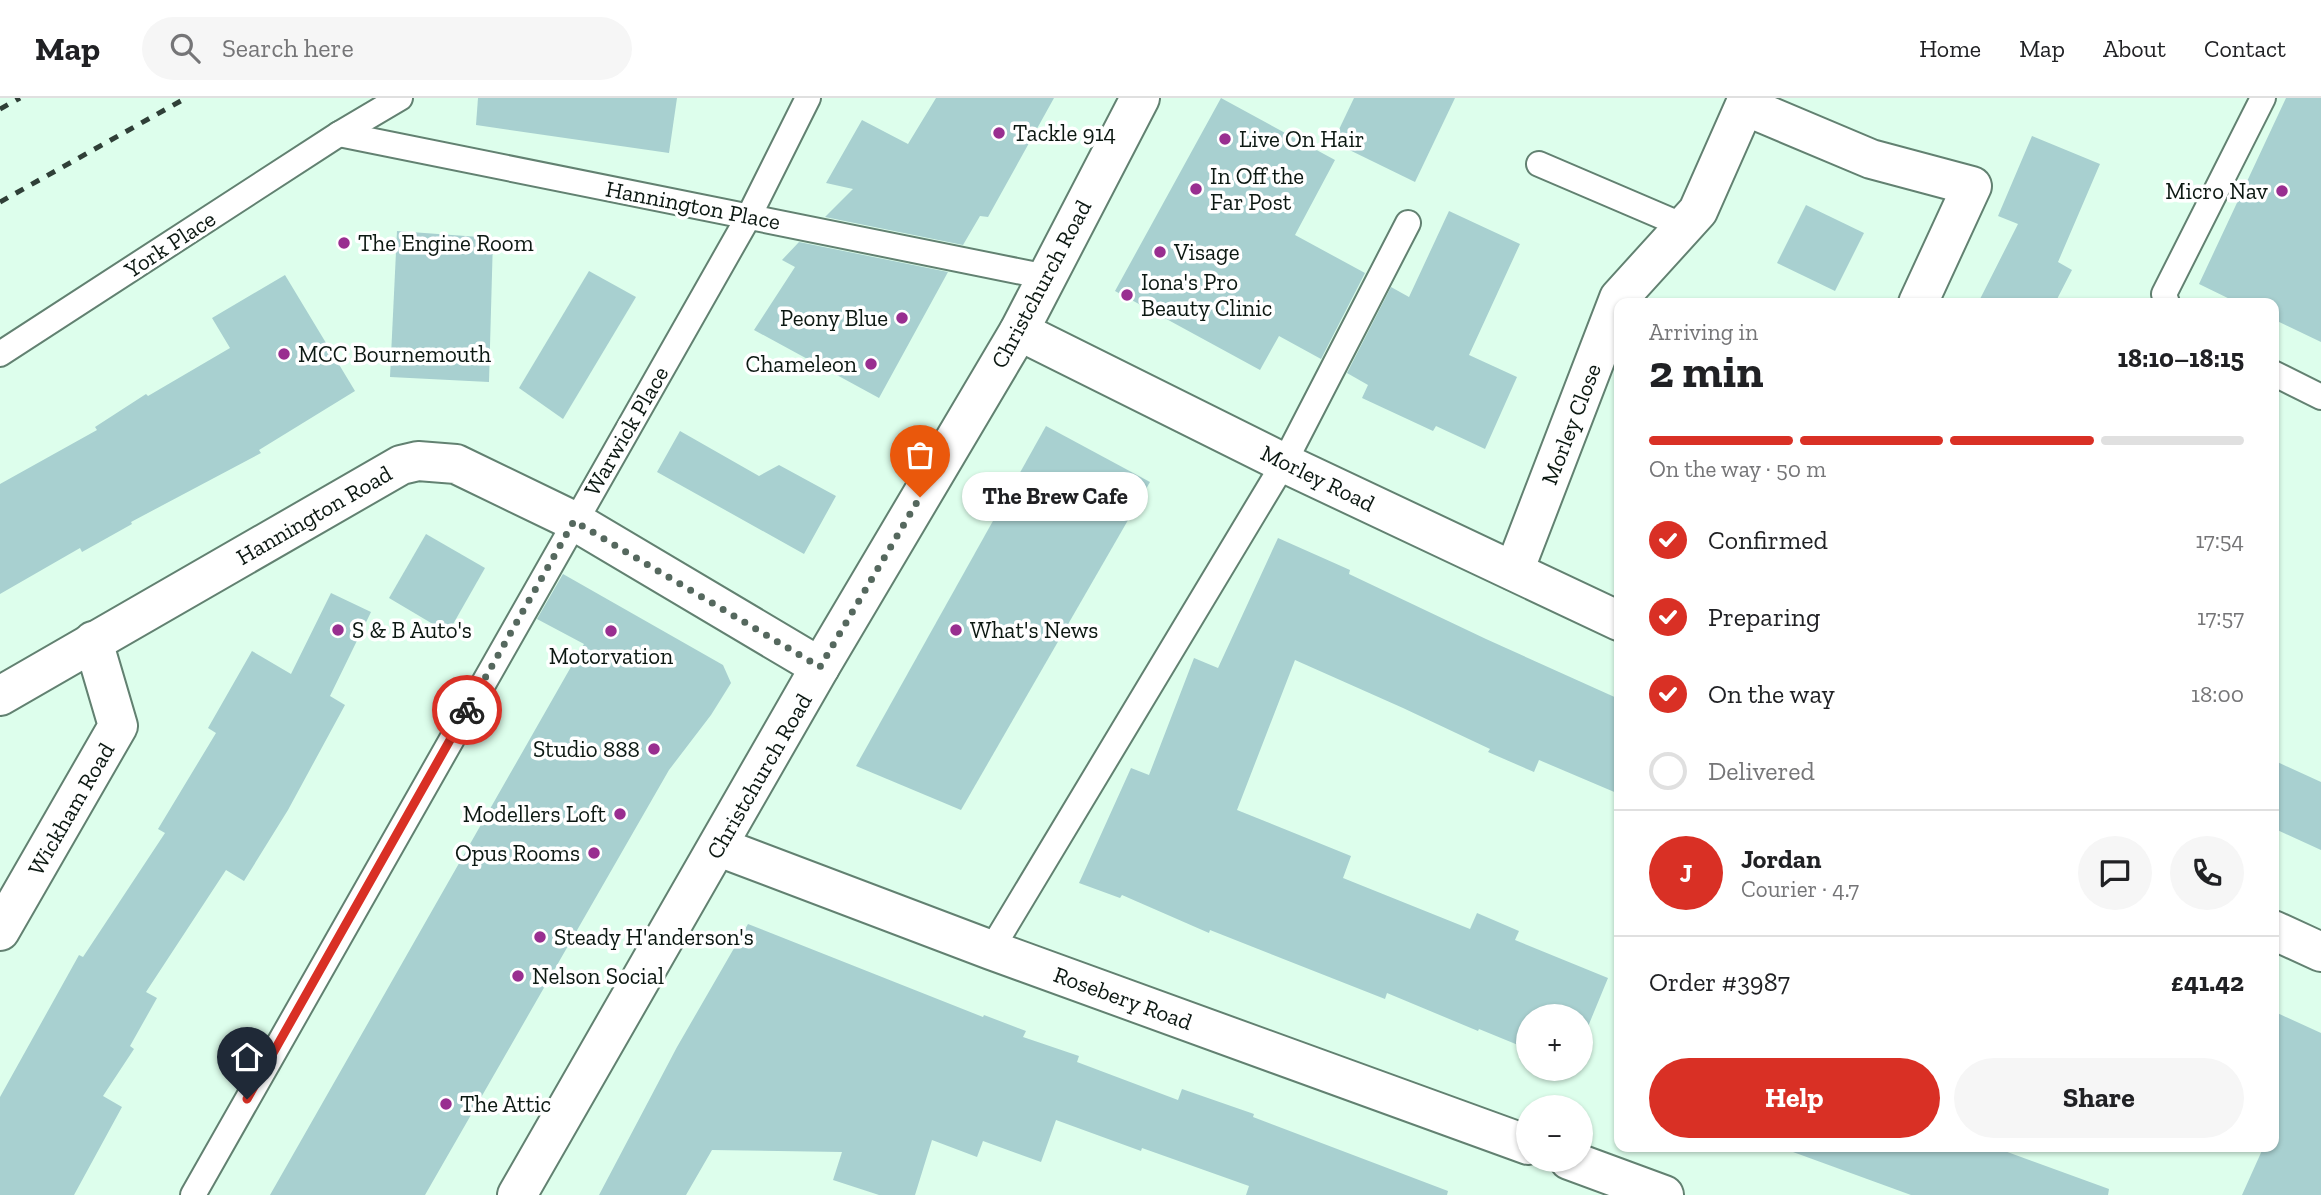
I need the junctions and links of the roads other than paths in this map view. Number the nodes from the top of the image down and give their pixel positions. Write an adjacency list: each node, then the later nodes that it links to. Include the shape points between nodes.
1 (400, 98): 6 (lane, York Place)
2 (808, 98): 8 (lane, Warwick Place)
3 (1140, 98): 11 (street, Christchurch Road)
4 (2263, 98): 14 (lane)
5 (1746, 102): 10 (street, Morley Close, via 1698,211); 13 (street, Morley Close, via 1871,159 1972,186)
6 (340, 134): 8 (lane, Hannington Place); 17 (lane, York Place)
7 (1539, 164): 10 (lane)
8 (749, 216): 11 (lane, Hannington Place); 21 (lane, Warwick Place)
9 (1408, 223): 20 (lane)
10 (1684, 226): 12 (street, Morley Close)
11 (1046, 277): 16 (street, Christchurch Road)
12 (1619, 298)
13 (1920, 298)
14 (2165, 298)
15 (1614, 311): 22 (street, Morley Close)
16 (1019, 331): 20 (street, Morley Road); 25 (street, Christchurch Road)
17 (0, 354)
18 (2279, 376): 19 (lane)
19 (2321, 397)
20 (1284, 463): 22 (street, Morley Road); 30 (lane)
21 (574, 521): 24 (street, Hannington Road, via 456,464 418,461 389,472); 25 (street, Hannington Road); 34 (lane, Warwick Place)
22 (1514, 571): 23 (street, Morley Road)
23 (1614, 619)
24 (93, 641): 26 (street, Hannington Road); 28 (street, Wickham Road, via 118,726)
25 (820, 667): 27 (street, Christchurch Road)
26 (0, 696)
27 (719, 848): 30 (street, Rosebery Road); 35 (street, Christchurch Road)
28 (0, 931)
29 (2279, 933): 31 (street)
30 (991, 950): 32 (street, Rosebery Road)
31 (2321, 952)
32 (1516, 1141)
33 (1593, 1169): 36 (street)
34 (192, 1195)
35 (517, 1195)
36 (1664, 1195)

